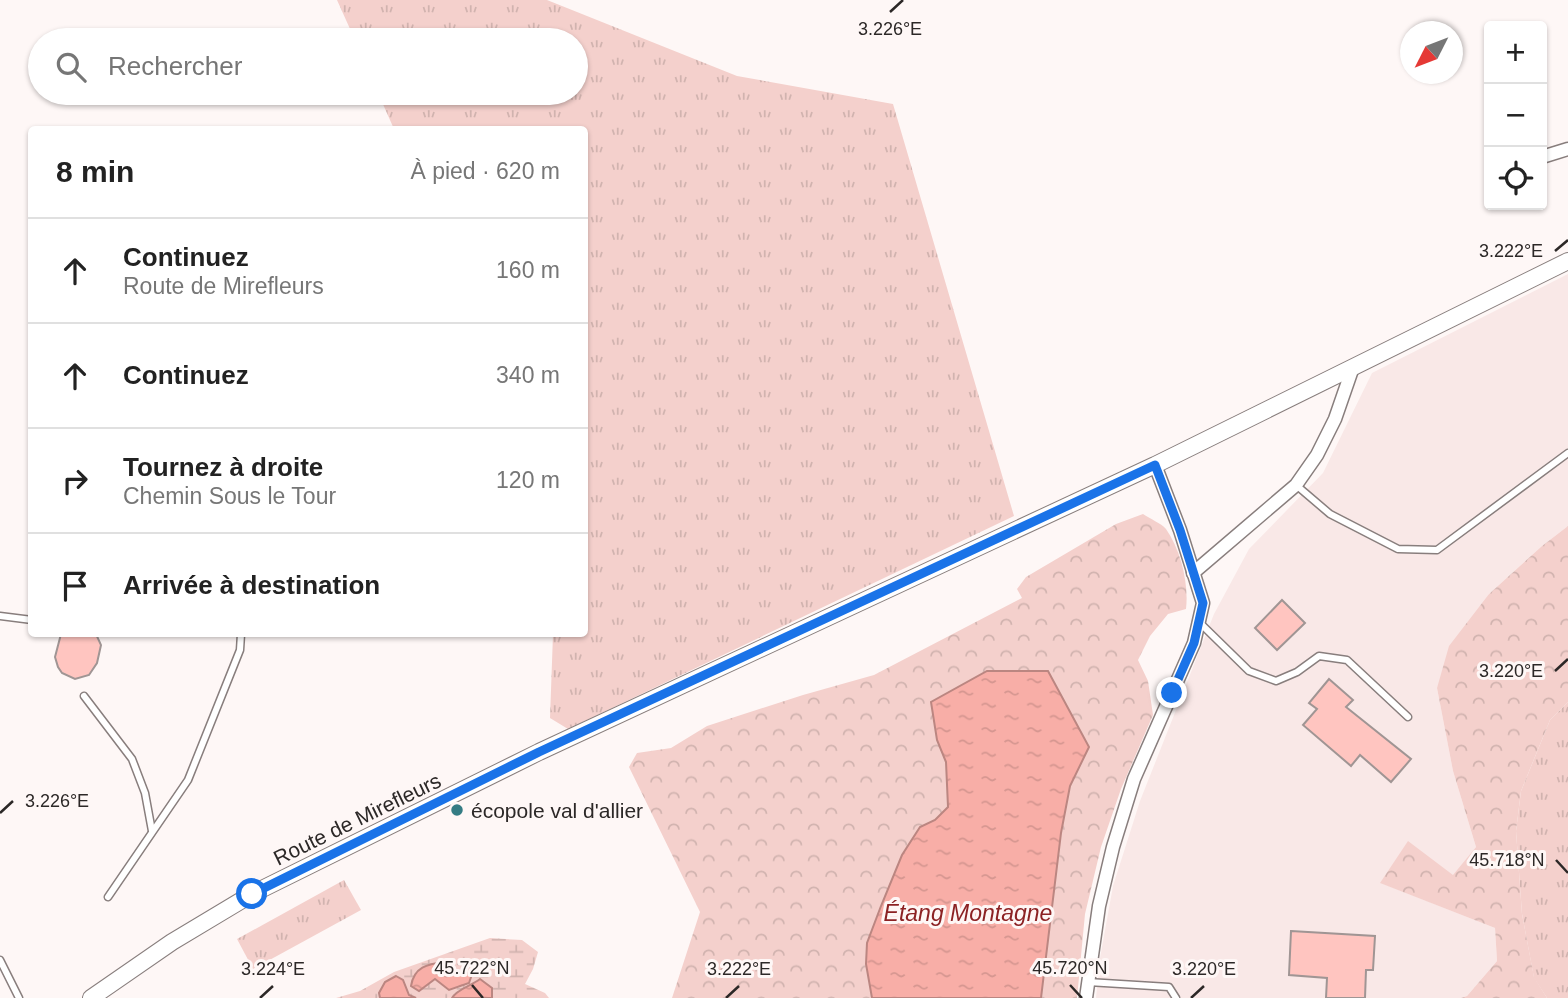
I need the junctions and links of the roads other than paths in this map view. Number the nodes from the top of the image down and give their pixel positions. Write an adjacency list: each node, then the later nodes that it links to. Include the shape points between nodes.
1 (1568, 149): 2 (street)
2 (1547, 155)
3 (1568, 261): 4 (street, Route de Mirefleurs)
4 (1353, 367): 6 (street, Route de Mirefleurs); 7 (street, via 1335,419)
5 (1568, 453): 7 (lane, via 1437,550 1398,550 1330,514)
6 (1155, 465): 8 (street); 20 (street, Route de Mirefleurs, via 539,752 252,894)
7 (1296, 485): 8 (street)
8 (1193, 573): 11 (street, via 1203,603)
9 (0, 615): 10 (lane)
10 (28, 619)
11 (1199, 622): 14 (lane, via 1249,671 1276,681 1319,656 1347,660); 18 (street, via 1134,779 1099,906)
12 (241, 637): 15 (lane, via 240,650 188,780)
13 (84, 696): 15 (lane, via 132,759)
14 (1408, 717)
15 (152, 831): 16 (lane)
16 (108, 897)
17 (0, 960): 19 (lane)
18 (1088, 982): 21 (street); 22 (lane, via 1169,987)
19 (19, 998)
20 (91, 998)
21 (1086, 998)
22 (1176, 998)

